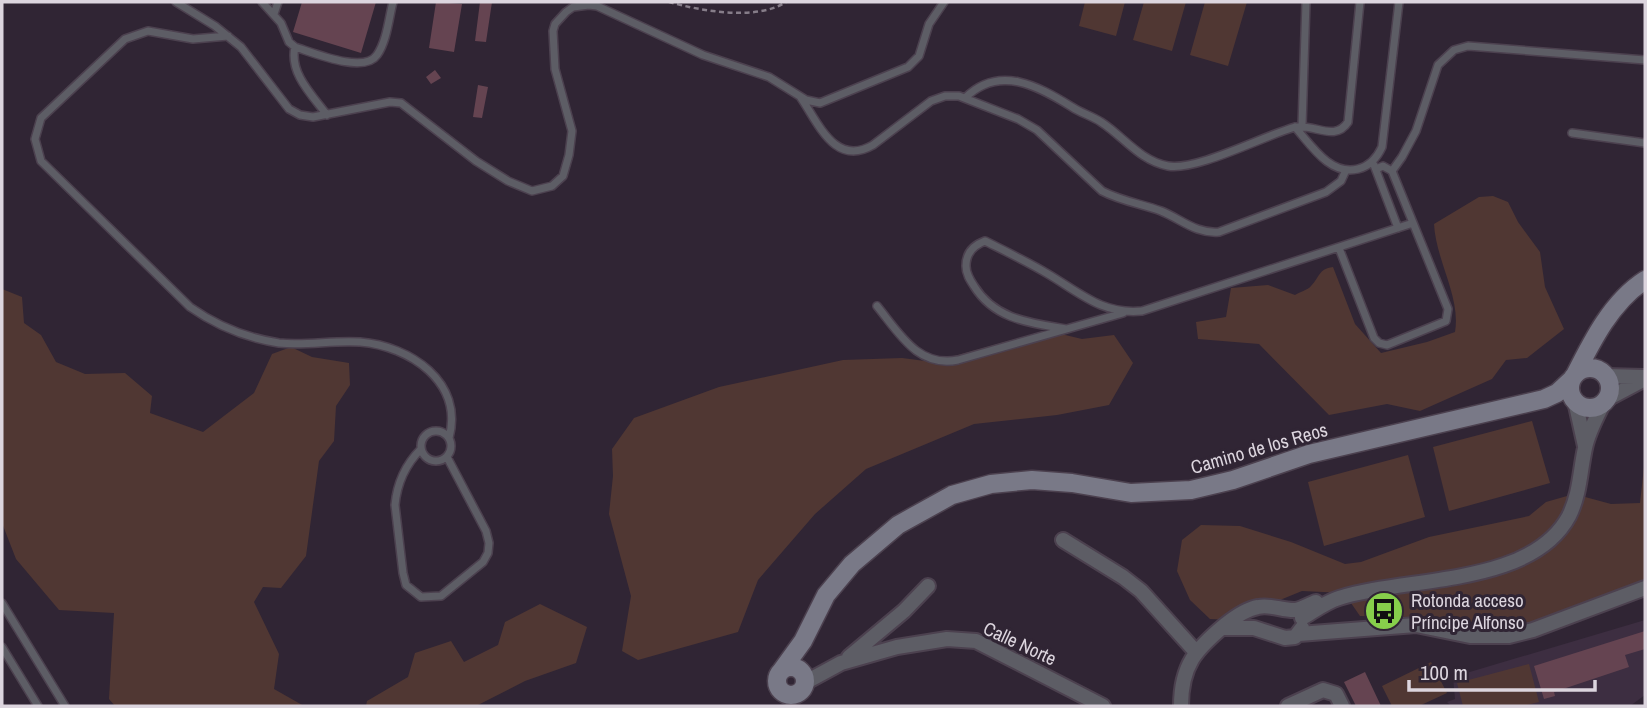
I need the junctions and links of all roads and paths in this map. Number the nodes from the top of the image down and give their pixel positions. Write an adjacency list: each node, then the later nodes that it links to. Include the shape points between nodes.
1 (176, 2): 12 (lane)
2 (262, 2): 11 (lane)
3 (278, 2): 11 (lane)
4 (393, 2): 13 (lane, via 380,51 367,63 356,65)
5 (669, 2): 6 (path, via 753,13)
6 (786, 2)
7 (944, 2): 15 (lane, via 929,24 919,56 908,67 827,102)
8 (1306, 2): 18 (lane)
9 (1360, 2): 18 (lane, via 1348,122 1336,132)
10 (1399, 2): 21 (lane, via 1382,147)
11 (274, 14): 13 (lane)
12 (228, 36): 17 (lane, via 254,61 289,109 306,117); 38 (lane, via 204,39 148,31 125,39 41,118 35,139 41,161 190,307 216,323 278,343 373,344 415,360 447,392 452,418)
13 (295, 47): 17 (lane, via 295,69)
14 (1645, 60): 23 (lane, via 1468,46 1454,50 1438,65 1416,131)
15 (801, 97): 16 (lane, via 825,135 849,152 873,145 938,98); 17 (lane, via 769,77 682,46 589,5 566,12 553,31 555,69 572,131 564,176 546,189 525,189 493,172 401,103)
16 (965, 98): 18 (lane, via 990,82 1031,85 1100,121 1153,161 1176,167); 22 (lane, via 1037,130 1102,191 1206,232 1219,232 1326,192 1341,181)
17 (327, 115)
18 (1299, 126): 22 (lane, via 1330,164)
19 (1572, 133): 20 (lane)
20 (1645, 142)
21 (1374, 165): 22 (lane); 23 (lane); 25 (lane)
22 (1346, 170)
23 (1392, 171): 24 (lane)
24 (1413, 223): 25 (lane); 26 (lane, via 1448,317 1443,324 1387,345 1374,338)
25 (1398, 228): 26 (lane)
26 (1339, 248): 29 (lane)
27 (1645, 280): 30 (street, via 1624,297)
28 (877, 306): 31 (lane, via 915,351 941,362)
29 (1125, 313): 31 (lane); 31 (lane, via 1093,302 985,241 970,252 968,277 995,309 1014,319)
30 (1606, 322): 32 (street, via 1600,353); 33 (street)
31 (1066, 329)
32 (1604, 374): 33 (street, via 1591,368); 34 (street); 37 (street, via 1610,388)
33 (1573, 377): 35 (street, Camino de los Reos, via 1556,393); 36 (street, via 1570,391)
34 (1645, 378): 37 (street)
35 (1538, 400): 36 (street, Camino de los Reos); 50 (street, Camino de los Reos, via 1309,454 1191,491 1131,493 1032,480 962,492 915,513 866,550 826,595)
36 (1574, 400): 37 (street, via 1586,408); 39 (street)
37 (1605, 402): 39 (street)
38 (449, 438): 40 (lane, via 441,431 430,432 422,439); 41 (lane, via 452,448)
39 (1585, 448): 46 (street, via 1568,517 1550,540 1528,554 1486,569 1316,602)
40 (421, 449): 41 (lane, via 432,460); 41 (lane, via 402,473 395,505 404,580 410,590 428,598 440,596 483,562 489,549 486,531)
41 (447, 457)
42 (1063, 540): 52 (street, via 1141,591)
43 (928, 586): 53 (street)
44 (1645, 588): 49 (street, via 1509,636 1470,636 1416,625)
45 (2, 603): 57 (lane)
46 (1293, 613): 47 (street, via 1274,606 1257,607); 48 (street, via 1276,614 1272,622); 49 (street, via 1302,626)
47 (1222, 628): 48 (street); 52 (street)
48 (1277, 634): 49 (street, via 1285,638)
49 (1299, 634)
50 (803, 641): 54 (street, Camino de los Reos); 55 (street, Camino de los Reos)
51 (2, 647): 56 (lane)
52 (1196, 652): 59 (street, via 1188,663)
53 (841, 663): 55 (street); 58 (street, Calle Norte, via 925,642 976,641)
54 (782, 670): 55 (street, via 793,667); 55 (street, via 777,679 779,689 785,694)
55 (804, 691)
56 (38, 706)
57 (65, 706)
58 (1103, 706)
59 (1181, 706)
60 (1288, 706): 61 (street, via 1322,690 1336,694)
61 (1342, 706)

